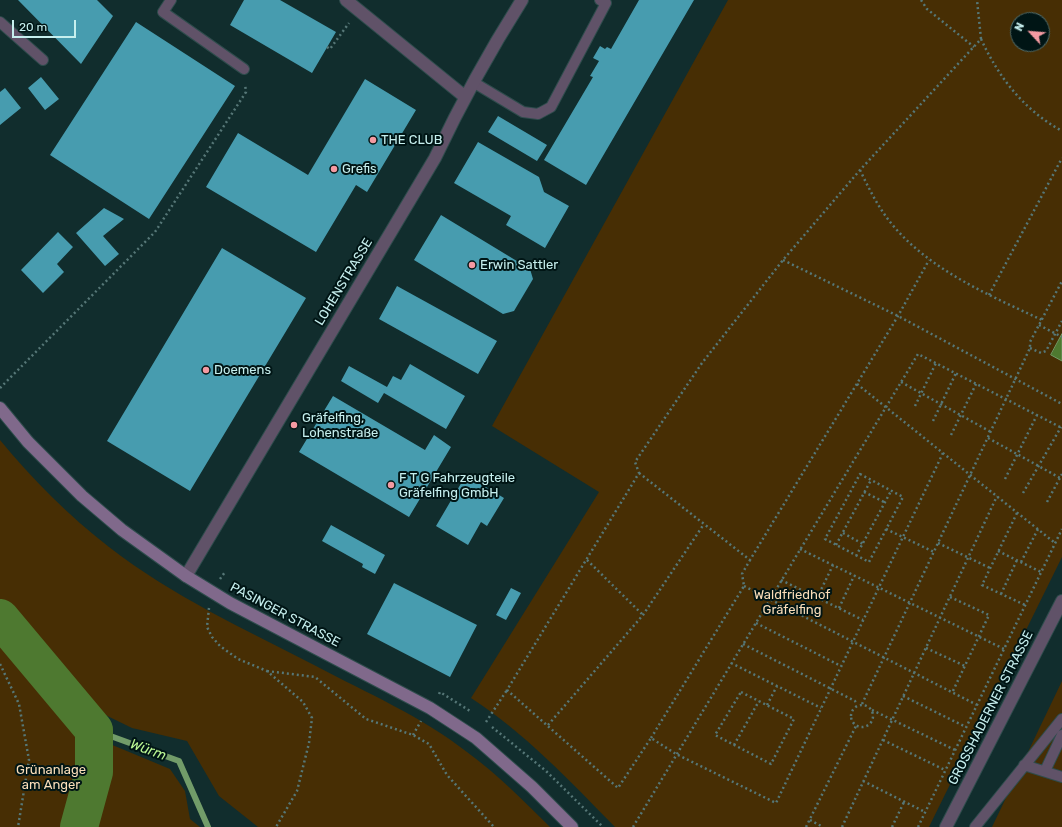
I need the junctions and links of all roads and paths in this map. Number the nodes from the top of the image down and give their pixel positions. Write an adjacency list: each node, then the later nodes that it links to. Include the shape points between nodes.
1 (171, 0): 13 (lane, via 163,12)
2 (346, 0): 15 (street)
3 (522, 0): 14 (street, LOHENSTRASSE)
4 (921, 0): 11 (path, via 927,9)
5 (977, 0): 9 (path)
6 (605, 1): 14 (lane, via 551,107 538,114 523,112)
7 (0, 22): 12 (lane)
8 (337, 38): 10 (path, via 330,49)
9 (981, 39): 11 (path); 16 (path, via 1003,79 1017,95 1030,108)
10 (327, 47)
11 (974, 47): 18 (path)
12 (43, 60)
13 (244, 69): 36 (path, via 246,92 155,232)
14 (473, 82): 15 (street, LOHENSTRASSE)
15 (464, 96): 89 (street, LOHENSTRASSE, via 435,158)
16 (1062, 131)
17 (1062, 158): 22 (path)
18 (860, 170): 19 (path); 20 (path, via 874,200 896,230)
19 (783, 260): 23 (path); 54 (path, via 702,363 657,429 635,462)
20 (930, 260): 22 (path); 23 (path)
21 (1062, 281): 24 (path)
22 (989, 295): 24 (path)
23 (898, 316): 32 (path); 34 (path)
24 (1042, 320): 26 (path)
25 (1062, 321): 27 (path)
26 (1039, 325): 27 (path); 29 (path, via 1030,342)
27 (1056, 334): 28 (path); 29 (path, via 1046,351 1041,353)
28 (1061, 337)
29 (1030, 348): 32 (path)
30 (936, 363): 31 (path); 33 (path, via 918,354); 37 (path)
31 (956, 373): 35 (path); 40 (path)
32 (1016, 379): 38 (path); 39 (path)
33 (901, 382): 37 (path); 42 (path)
34 (857, 384): 42 (path); 83 (path)
35 (976, 384): 38 (path); 45 (path)
36 (0, 388)
37 (921, 393): 40 (path); 41 (path)
38 (1006, 399): 44 (path); 48 (path)
39 (1062, 404)
40 (941, 405): 45 (path); 46 (path)
41 (915, 406)
42 (886, 407): 51 (path); 77 (path)
43 (0, 408): 89 (main road, PASINGER STRASSE, via 28,442 82,496 122,530)
44 (1037, 415): 47 (path); 52 (path)
45 (961, 416): 48 (path); 49 (path)
46 (933, 421)
47 (1062, 428): 53 (path)
48 (990, 432): 50 (path)
49 (951, 436)
50 (988, 438): 52 (path); 56 (path)
51 (943, 453): 56 (path); 72 (path)
52 (1017, 455): 53 (path); 57 (path)
53 (1038, 466): 58 (path); 62 (path)
54 (639, 473): 67 (path); 82 (path)
55 (1062, 474): 58 (path)
56 (970, 475): 63 (path); 73 (path)
57 (1005, 479)
58 (1061, 479): 65 (path)
59 (871, 480): 60 (path); 61 (path); 76 (path, via 860,474 825,539)
60 (891, 491): 64 (path); 68 (path, via 903,497)
61 (864, 492): 64 (path); 71 (path)
62 (1023, 493)
63 (997, 496): 66 (path); 81 (path)
64 (884, 502): 75 (path)
65 (1047, 502)
66 (1017, 513): 69 (path); 78 (path)
67 (704, 524): 83 (path); 103 (path)
68 (886, 529): 72 (path); 80 (path, via 869,562)
69 (1038, 529): 74 (path); 85 (path)
70 (1062, 529): 74 (path)
71 (843, 533): 75 (path); 76 (path)
72 (903, 537): 79 (path); 93 (path)
73 (938, 543): 79 (path); 81 (path)
74 (1055, 543): 88 (path)
75 (863, 544): 80 (path)
76 (836, 545): 80 (path)
77 (800, 549): 86 (path); 91 (path)
78 (998, 551): 84 (path); 87 (path)
79 (934, 552): 100 (path)
80 (856, 556)
81 (968, 557): 87 (path); 96 (path)
82 (586, 560): 103 (path); 121 (path)
83 (750, 560): 92 (path, via 742,574)
84 (1017, 560): 85 (path); 95 (path)
85 (1021, 562): 88 (path)
86 (833, 565): 90 (path); 97 (path)
87 (990, 568): 95 (path, via 982,585)
88 (1041, 572): 101 (path)
89 (186, 576): 94 (main road, PASINGER STRASSE)
90 (854, 576): 93 (path); 102 (path)
91 (782, 580): 97 (path); 98 (path)
92 (744, 586): 98 (path); 141 (path)
93 (879, 588): 100 (path); 105 (path)
94 (210, 590): 117 (path, via 207,627 212,638 238,659); 157 (main road, PASINGER STRASSE, via 230,603 430,708 476,738 532,787)
95 (1001, 594): 101 (path)
96 (950, 597): 104 (path); 107 (path, via 989,615)
97 (817, 598): 102 (path)
98 (770, 599): 106 (path); 108 (path)
99 (1062, 601): 165 (street, GROSSHADERNER STRASSE)
100 (910, 603): 104 (path); 112 (path)
101 (1025, 605): 111 (path)
102 (838, 608): 105 (path)
103 (643, 615): 137 (path)
104 (940, 618): 107 (path); 110 (path)
105 (863, 620): 108 (path)
106 (756, 623): 109 (path); 115 (path)
107 (979, 637): 111 (path); 116 (path)
108 (853, 642): 112 (path); 115 (path)
109 (743, 644): 113 (path); 120 (path)
110 (926, 648): 116 (path); 118 (path)
111 (1004, 649): 129 (path)
112 (884, 658): 118 (path); 126 (path)
113 (731, 663): 119 (path); 145 (path)
114 (0, 664): 154 (path, via 19,704 29,760)
115 (841, 666): 120 (path)
116 (965, 666): 123 (path)
117 (267, 671): 155 (path, via 303,702 312,718 309,743 297,791); 156 (path, via 315,677 366,719 413,734 429,744 447,775)
118 (914, 673): 123 (path); 124 (path)
119 (777, 686): 127 (path); 130 (path)
120 (831, 687): 128 (path, via 855,701); 130 (path)
121 (507, 690): 136 (path); 137 (path)
122 (440, 692): 132 (path)
123 (952, 693): 129 (path)
124 (903, 696): 134 (path); 139 (path)
125 (759, 701): 127 (path); 143 (path); 143 (path, via 741,692 715,735)
126 (862, 704): 128 (path); 131 (path)
127 (767, 705): 143 (path, via 794,719 771,764)
128 (856, 705): 138 (path, via 851,715)
129 (977, 705): 139 (path)
130 (821, 708): 145 (path, via 776,803)
131 (872, 710): 134 (path); 138 (path, via 874,716 868,726)
132 (473, 714)
133 (479, 718): 136 (path)
134 (892, 719): 142 (path); 144 (path)
135 (1062, 719): 146 (lane)
136 (486, 722): 158 (path, via 546,771)
137 (548, 725): 141 (path, via 618,788)
138 (856, 726): 153 (path)
139 (966, 727): 144 (path)
140 (1062, 735): 148 (lane)
141 (651, 738): 145 (path)
142 (883, 740): 147 (path); 150 (path)
143 (734, 745)
144 (955, 750): 147 (path)
145 (676, 754): 159 (path)
146 (1024, 765): 148 (lane); 166 (lane)
147 (945, 770): 152 (path)
148 (1045, 771): 149 (lane)
149 (1062, 777)
150 (863, 781): 151 (path); 162 (path)
151 (904, 802): 152 (path); 163 (path)
152 (925, 812): 164 (path)
153 (810, 820): 160 (path); 161 (path)
154 (18, 827)
155 (276, 827)
156 (494, 827)
157 (572, 827)
158 (603, 827)
159 (633, 827)
160 (806, 827)
161 (823, 827)
162 (842, 827)
163 (892, 827)
164 (918, 827)
165 (946, 827)
166 (975, 827)

